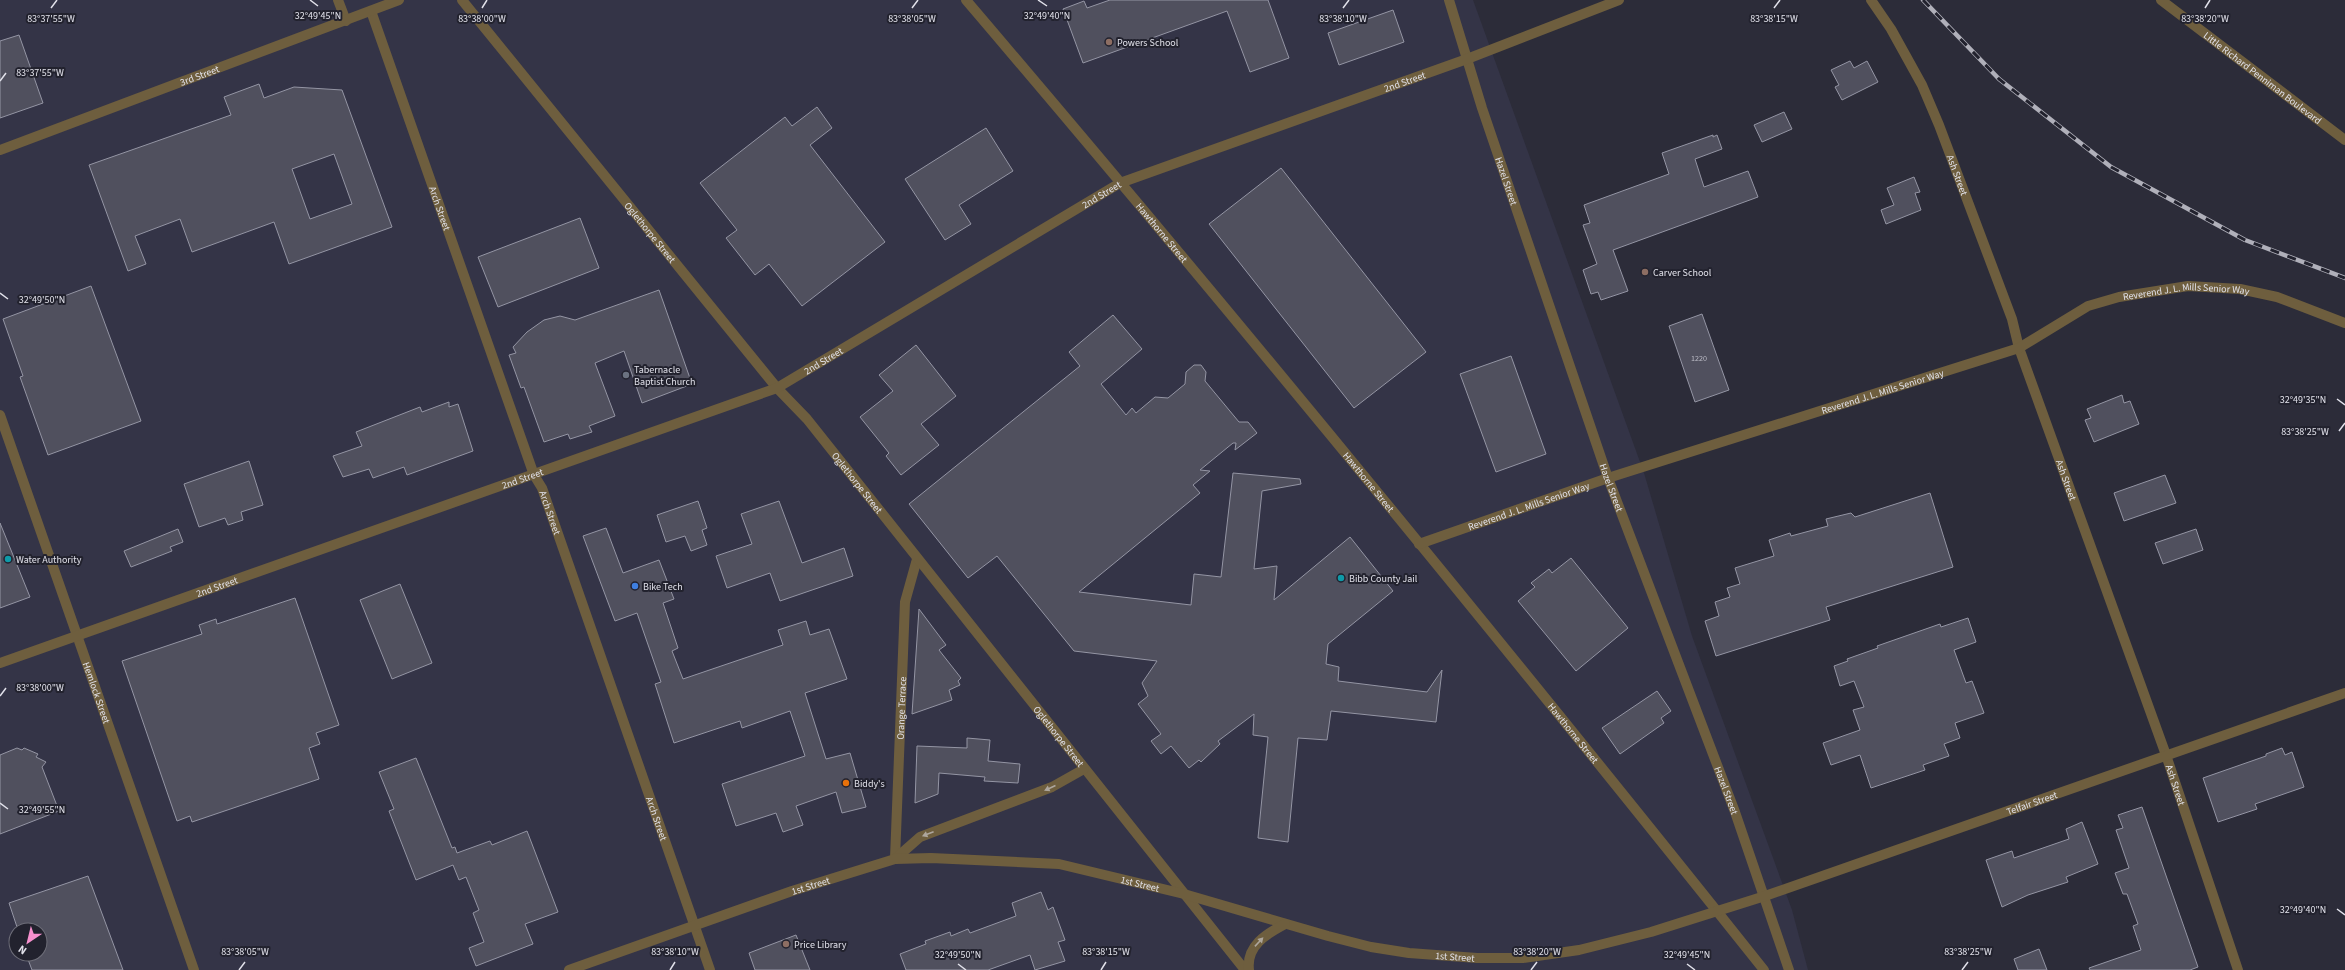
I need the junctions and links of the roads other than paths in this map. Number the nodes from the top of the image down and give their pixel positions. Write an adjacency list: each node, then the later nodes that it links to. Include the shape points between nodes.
1 (338, 0): 10 (street)
2 (398, 0): 9 (street, 3rd Street)
3 (462, 0): 17 (street, Oglethorpe Street)
4 (966, 0): 14 (street, Hawthorne Street)
5 (1449, 0): 11 (street, Hazel Street)
6 (1619, 0): 11 (street, 2nd Street)
7 (1871, 0): 16 (street, Ash Street, via 1908,59 1936,118 2012,319)
8 (2161, 0): 12 (street, Little Richard Penniman Boulevard)
9 (371, 11): 10 (street, 3rd Street); 19 (street, Arch Street)
10 (346, 21): 13 (street, 3rd Street)
11 (1467, 59): 14 (street, 2nd Street); 20 (street, Hazel Street)
12 (2345, 140)
13 (0, 150)
14 (1120, 183): 17 (street, 2nd Street); 21 (street, Hawthorne Street)
15 (2345, 323): 16 (street, Reverend J. L. Mills Senior Way, via 2277,297 2240,289 2188,286 2149,290 2088,306)
16 (2019, 348): 20 (street, Reverend J. L. Mills Senior Way); 26 (street, Ash Street)
17 (777, 388): 19 (street, 2nd Street, via 623,441); 22 (street, Oglethorpe Street, via 807,419)
18 (0, 415): 23 (street, Hemlock Street)
19 (534, 475): 23 (street, 2nd Street); 33 (street, Arch Street, via 542,488)
20 (1608, 478): 21 (street, Reverend J. L. Mills Senior Way); 30 (street, Hazel Street)
21 (1419, 544): 31 (street, Hawthorne Street)
22 (918, 559): 27 (street, Oglethorpe Street); 28 (street, Orange Terrace, via 905,602)
23 (78, 635): 24 (street, 2nd Street); 34 (street, Hemlock Street)
24 (0, 663)
25 (2345, 693): 26 (street, Telfair Street)
26 (2166, 755): 30 (street, Telfair Street); 41 (street, Ash Street)
27 (1084, 769): 28 (street, one-way to 28, via 1052,787 920,837); 29 (street, Oglethorpe Street)
28 (895, 859): 29 (street, 1st Street, via 931,858 1059,864); 33 (street, 1st Street, via 792,891)
29 (1184, 894): 32 (street, 1st Street); 37 (street, Oglethorpe Street)
30 (1765, 896): 31 (street, Telfair Street); 40 (street, Hazel Street)
31 (1717, 911): 32 (street, 1st Street, via 1651,932 1579,950 1523,958 1477,958 1409,953); 39 (street, Hawthorne Street)
32 (1285, 924): 38 (street, one-way to 32, via 1248,959 1255,946 1266,934)
33 (694, 926): 35 (street, 1st Street); 36 (street, Arch Street)
34 (194, 970)
35 (569, 970)
36 (710, 970)
37 (1245, 970)
38 (1249, 970)
39 (1764, 970)
40 (1789, 970)
41 (2238, 970)

